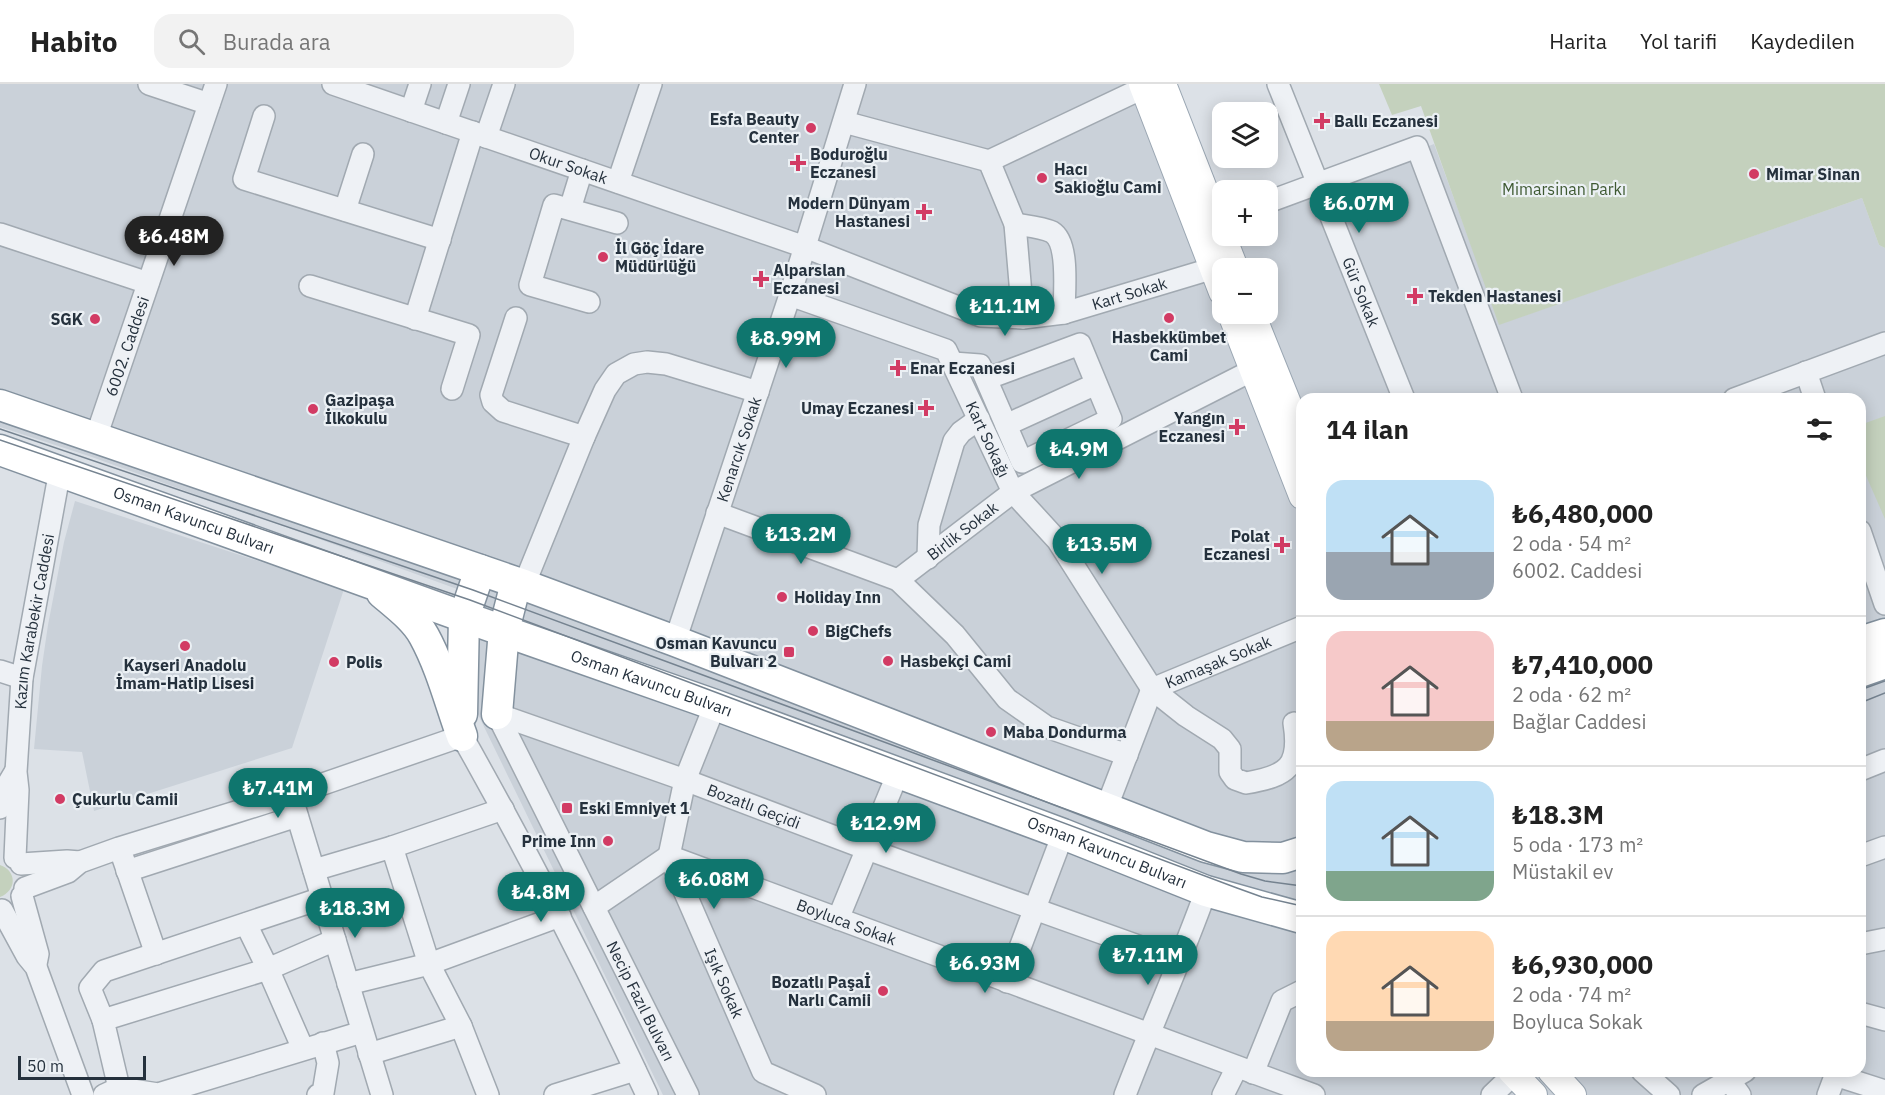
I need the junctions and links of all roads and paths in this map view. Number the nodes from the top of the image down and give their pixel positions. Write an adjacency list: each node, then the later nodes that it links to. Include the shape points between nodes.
1 (149, 84): 12 (street)
2 (216, 84): 12 (street, 6002. Caddesi)
3 (333, 84): 11 (street, Okur Sokak)
4 (420, 84): 13 (street)
5 (459, 84): 16 (street)
6 (504, 84): 17 (street)
7 (651, 84): 21 (street)
8 (855, 84): 15 (street, Kenarcık Sokak)
9 (1278, 84): 22 (street, Gür Sokak)
10 (1149, 85): 19 (street); 24 (main road); 32 (main road)
11 (369, 90): 13 (street, Okur Sokak)
12 (209, 104): 34 (street, 6002. Caddesi)
13 (411, 111): 16 (street, Okur Sokak)
14 (264, 116): 26 (street, via 244,179)
15 (844, 122): 19 (street); 31 (street, Kenarcık Sokak)
16 (446, 123): 17 (street, Okur Sokak)
17 (480, 135): 20 (street, Okur Sokak); 30 (street)
18 (363, 154): 26 (street)
19 (989, 161): 28 (street)
20 (582, 170): 21 (street, Okur Sokak); 25 (street)
21 (618, 182): 31 (street, Okur Sokak)
22 (1318, 184): 23 (street); 52 (street, Gür Sokak); 53 (street, via 1417,147)
23 (1278, 198)
24 (1212, 205)
25 (570, 209): 27 (street); 37 (street, via 554,205 530,285)
26 (345, 210): 30 (street)
27 (617, 223)
28 (1016, 224): 38 (street, via 1050,231 1060,240); 40 (street)
29 (0, 234): 34 (street)
30 (440, 240): 41 (street)
31 (805, 247): 36 (street, Kenarcık Sokak); 40 (street, Kart Sokak, via 981,316)
32 (1220, 258)
33 (1212, 271): 38 (street, Kart Sokak)
34 (148, 284): 61 (street, 6002. Caddesi)
35 (310, 286): 41 (street)
36 (790, 295): 45 (street, Kart Sokağı, via 946,350); 51 (street, Kenarcık Sokak)
37 (589, 302)
38 (1064, 313): 40 (street, Kart Sokak)
39 (516, 318): 60 (street, via 491,395 493,402 503,411)
40 (1023, 318)
41 (416, 319): 50 (street, via 469,335)
42 (1235, 324): 46 (main road)
43 (1256, 324): 58 (main road)
44 (1885, 343): 47 (street)
45 (953, 363): 48 (street, via 980,364); 57 (street, Kart Sokağı)
46 (1253, 370): 64 (main road); 65 (street, Birlik Sokak)
47 (1806, 372): 54 (street); 55 (street)
48 (986, 379): 49 (street, via 1080,344); 59 (street)
49 (1096, 384): 59 (street); 59 (street, via 1111,419 1022,462)
50 (452, 389)
51 (758, 392): 60 (street, via 666,364 634,364 616,374); 66 (street, Kenarcık Sokak)
52 (1402, 393)
53 (1510, 393)
54 (1754, 393)
55 (1813, 393)
56 (0, 405): 61 (highway)
57 (979, 419): 65 (street, Kart Sokağı); 67 (street, via 954,441 929,525)
58 (1296, 423)
59 (1006, 425)
60 (584, 436): 72 (street)
61 (96, 437): 69 (highway)
62 (0, 450): 63 (highway, Osman Kavuncu Bulvarı)
63 (60, 470): 71 (highway, Osman Kavuncu Bulvarı); 83 (street, Kazım Karabekir Caddesi)
64 (1296, 481)
65 (1012, 492): 67 (street, Birlik Sokak); 84 (street, Kart Sokağı, via 1058,541)
66 (717, 513): 70 (street); 79 (street, Kenarcık Sokak)
67 (927, 558): 70 (street, Birlik Sokak)
68 (1866, 562): 73 (street)
69 (480, 570): 72 (highway); 74 (highway)
70 (898, 580): 89 (street, via 955,635 1006,699 1047,727)
71 (370, 583): 74 (highway, Osman Kavuncu Bulvarı); 88 (highway, via 423,634)
72 (520, 584): 76 (highway); 79 (highway)
73 (1885, 604)
74 (464, 616): 76 (highway, Osman Kavuncu Bulvarı); 88 (highway)
75 (1296, 629): 84 (street, Kamaşak Sokak)
76 (504, 630): 85 (highway, Osman Kavuncu Bulvarı); 86 (highway)
77 (1885, 634): 78 (highway)
78 (1866, 640)
79 (675, 642): 98 (highway)
80 (1885, 663): 81 (highway)
81 (1866, 670)
82 (0, 671): 83 (street)
83 (22, 678): 92 (street, Kazım Karabekir Caddesi)
84 (1152, 688): 87 (street, Kart Sokağı, via 1222,739 1230,749 1230,772 1240,782 1252,782 1291,765 1296,751); 89 (street, Kamaşak Sokak)
85 (715, 705): 93 (highway, Osman Kavuncu Bulvarı); 94 (street)
86 (497, 714): 94 (street, Bozatlı Geçidi); 115 (street, Necip Fazıl Bulvarı)
87 (1294, 723)
88 (462, 736): 95 (street); 97 (street)
89 (1127, 755): 98 (street, Kamaşak Sokak)
90 (1885, 760): 91 (street)
91 (1866, 768)
92 (16, 772): 96 (street, Kazım Karabekir Caddesi, via 5,789); 108 (street, Kazım Karabekir Caddesi)
93 (898, 773): 100 (highway, Osman Kavuncu Bulvarı); 104 (street)
94 (685, 780): 104 (street, Bozatlı Geçidi); 107 (street)
95 (291, 795): 99 (street); 103 (street)
96 (0, 808)
97 (503, 809): 101 (street); 118 (street)
98 (1107, 809): 105 (highway, via 1243,857 1283,858)
99 (297, 816): 110 (street); 111 (street)
100 (1063, 834): 112 (highway, Osman Kavuncu Bulvarı); 116 (street)
101 (392, 847): 110 (street); 127 (street)
102 (1885, 847): 106 (street)
103 (119, 848): 109 (street); 111 (street)
104 (867, 849): 116 (street, Bozatlı Geçidi); 120 (street)
105 (1296, 854)
106 (1866, 854)
107 (669, 856): 115 (street); 120 (street, Boyluca Sokak); 160 (street, Işık Sokak, via 763,1072)
108 (12, 858): 109 (street); 113 (street, Kazım Karabekir Caddesi, via 26,880)
109 (80, 862): 113 (street, via 68,872)
110 (314, 870): 114 (street)
111 (127, 871): 125 (street)
112 (1206, 891): 119 (highway, Osman Kavuncu Bulvarı); 126 (street)
113 (24, 892): 117 (street, via 10,907); 128 (street, Kazım Karabekir Caddesi, via 38,954)
114 (322, 898): 121 (street); 123 (street)
115 (594, 907): 159 (street, Necip Fazıl Bulvarı)
116 (1034, 909): 126 (street, Bozatlı Geçidi); 130 (street)
117 (1, 910): 128 (street)
118 (560, 916): 127 (street); 141 (street)
119 (1296, 916)
120 (838, 919): 130 (street, Boyluca Sokak)
121 (246, 924): 125 (street); 129 (street)
122 (1885, 939): 124 (street)
123 (335, 940): 129 (street); 131 (street)
124 (1866, 943)
125 (156, 954): 134 (street, via 104,971 90,988)
126 (1180, 961): 138 (street)
127 (429, 964): 131 (street); 136 (street)
128 (36, 968): 152 (street)
129 (268, 969): 134 (street); 139 (street)
130 (1006, 982): 138 (street, Boyluca Sokak)
131 (348, 984): 137 (street)
132 (1296, 994): 142 (street, via 1282,1001)
133 (1866, 1015): 135 (street)
134 (104, 1020): 151 (street)
135 (1885, 1020)
136 (461, 1026): 140 (street); 156 (street)
137 (362, 1032): 139 (street); 140 (street)
138 (1148, 1034): 142 (street, Boyluca Sokak); 161 (street)
139 (313, 1046): 153 (street); 154 (street, via 328,1063 323,1093)
140 (369, 1054): 155 (street)
141 (635, 1070): 149 (street); 158 (street)
142 (1245, 1070): 162 (street); 163 (street, Boyluca Sokak)
143 (1508, 1077): 164 (street)
144 (1518, 1077): 165 (main road)
145 (1556, 1077): 166 (main road)
146 (1649, 1077): 167 (street)
147 (1833, 1080): 150 (street)
148 (1738, 1082): 168 (street)
149 (608, 1087): 157 (street)
150 (1885, 1091)
151 (112, 1092): 153 (street)
152 (83, 1095)
153 (158, 1095)
154 (318, 1095)
155 (382, 1095)
156 (488, 1095)
157 (555, 1095)
158 (647, 1095)
159 (688, 1095)
160 (815, 1095)
161 (1125, 1095)
162 (1223, 1095)
163 (1314, 1095)
164 (1492, 1095)
165 (1534, 1095)
166 (1573, 1095)
167 (1669, 1095)
168 (1703, 1095)

